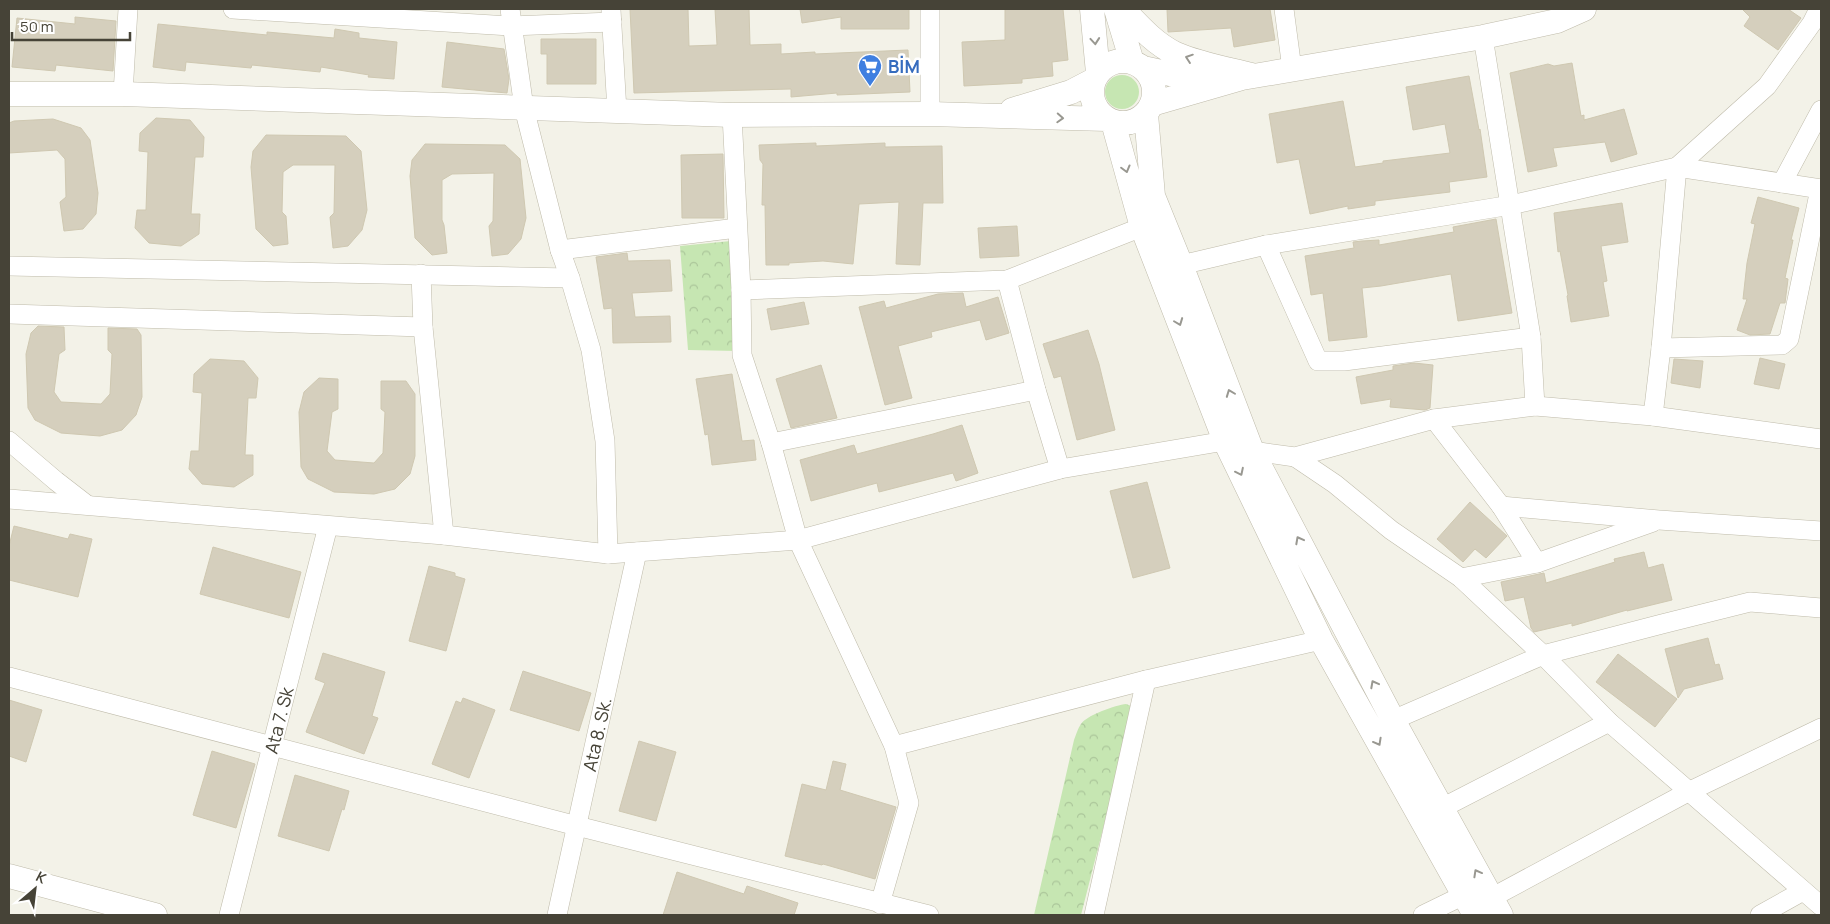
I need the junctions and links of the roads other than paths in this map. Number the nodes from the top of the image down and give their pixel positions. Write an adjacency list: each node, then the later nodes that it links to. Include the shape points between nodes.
1 (128, 9): 20 (street)
2 (233, 9): 10 (street)
3 (930, 9): 25 (street)
4 (1092, 9): 17 (street, one-way to 17)
5 (1116, 9): 15 (street)
6 (1123, 9): 18 (street, one-way to 6, via 1176,54 1155,40)
7 (1284, 9): 16 (street)
8 (1584, 9): 14 (street, via 1557,21)
9 (1820, 9): 29 (street, via 1767,86)
10 (281, 11): 11 (street)
11 (413, 14): 13 (street)
12 (611, 15): 13 (street); 24 (street)
13 (511, 18): 21 (street)
14 (1483, 37): 16 (street); 32 (street)
15 (1137, 65): 17 (street, via 1113,62 1104,66); 18 (street, via 1184,77); 22 (street, via 1149,75 1153,84 1154,94)
16 (1292, 69): 18 (street)
17 (1096, 76): 27 (street, via 1072,92); 28 (street, via 1092,88 1095,106)
18 (1247, 76): 22 (street)
19 (9, 94): 20 (street)
20 (123, 94): 21 (street)
21 (524, 108): 24 (street); 36 (street)
22 (1149, 109): 28 (street, via 1130,122); 38 (street, via 1152,196)
23 (1821, 110): 30 (street)
24 (617, 111): 26 (street)
25 (930, 114): 26 (street); 27 (street)
26 (732, 115): 34 (street)
27 (994, 115): 28 (street, one-way to 28)
28 (1110, 120): 33 (street, one-way to 33)
29 (1677, 167): 30 (street); 32 (street); 46 (street)
30 (1782, 183): 31 (street)
31 (1820, 189): 46 (street, via 1789,339 1782,345)
32 (1511, 205): 35 (street); 45 (street)
33 (1142, 227): 41 (street); 53 (street, one-way to 53)
34 (737, 228): 36 (street); 42 (street)
35 (1266, 245): 38 (street); 45 (street, via 1318,362)
36 (560, 250): 40 (street)
37 (9, 266): 39 (street)
38 (1182, 266): 55 (street, one-way to 38)
39 (421, 274): 40 (street); 44 (street)
40 (570, 278): 67 (street, via 591,350 605,441)
41 (1007, 280): 42 (street); 47 (street)
42 (741, 290): 54 (street, via 742,355)
43 (9, 314): 44 (street)
44 (422, 327): 64 (street)
45 (1531, 337): 48 (street)
46 (1661, 348): 49 (street)
47 (1036, 390): 54 (street); 57 (street)
48 (1535, 406): 49 (street); 50 (street)
49 (1653, 416): 51 (street)
50 (1434, 418): 56 (street); 60 (street)
51 (1821, 439)
52 (9, 441): 59 (street)
53 (1225, 441): 57 (street); 71 (street, one-way to 71)
54 (771, 443): 65 (street)
55 (1252, 451): 56 (street); 75 (street, one-way to 55)
56 (1295, 457): 69 (street)
57 (1060, 469): 65 (street)
58 (9, 499): 59 (street)
59 (88, 505): 62 (street)
60 (1501, 506): 61 (street); 68 (street)
61 (1659, 520): 63 (street); 68 (street)
62 (328, 526): 64 (street); 78 (street, Ata 7. Sk)
63 (1821, 531)
64 (444, 535): 67 (street)
65 (798, 540): 66 (street); 79 (street)
66 (637, 552): 67 (street); 82 (street, Ata 8. Sk.)
67 (608, 554)
68 (1537, 563): 69 (street)
69 (1460, 578): 72 (street)
70 (1821, 608): 72 (street, via 1750,602)
71 (1321, 640): 74 (street); 86 (street, one-way to 86)
72 (1543, 655): 75 (street); 76 (street)
73 (9, 677): 78 (street)
74 (1146, 680): 79 (street); 93 (street)
75 (1393, 720): 81 (street)
76 (1609, 722): 80 (street); 81 (street)
77 (1820, 729): 80 (street)
78 (272, 746): 82 (street); 90 (street, Ata 7. Sk)
79 (894, 746): 85 (street, via 909,804)
80 (1688, 792): 84 (street); 87 (street)
81 (1442, 808): 87 (street, one-way to 81)
82 (577, 826): 85 (street); 91 (street, Ata 8. Sk.)
83 (9, 876): 89 (street)
84 (1803, 891): 88 (street); 95 (street)
85 (880, 904): 92 (street)
86 (1469, 905): 94 (street)
87 (1496, 906)
88 (1821, 906)
89 (155, 915)
90 (229, 915)
91 (557, 915)
92 (929, 915)
93 (1094, 915)
94 (1424, 915)
95 (1760, 915)

